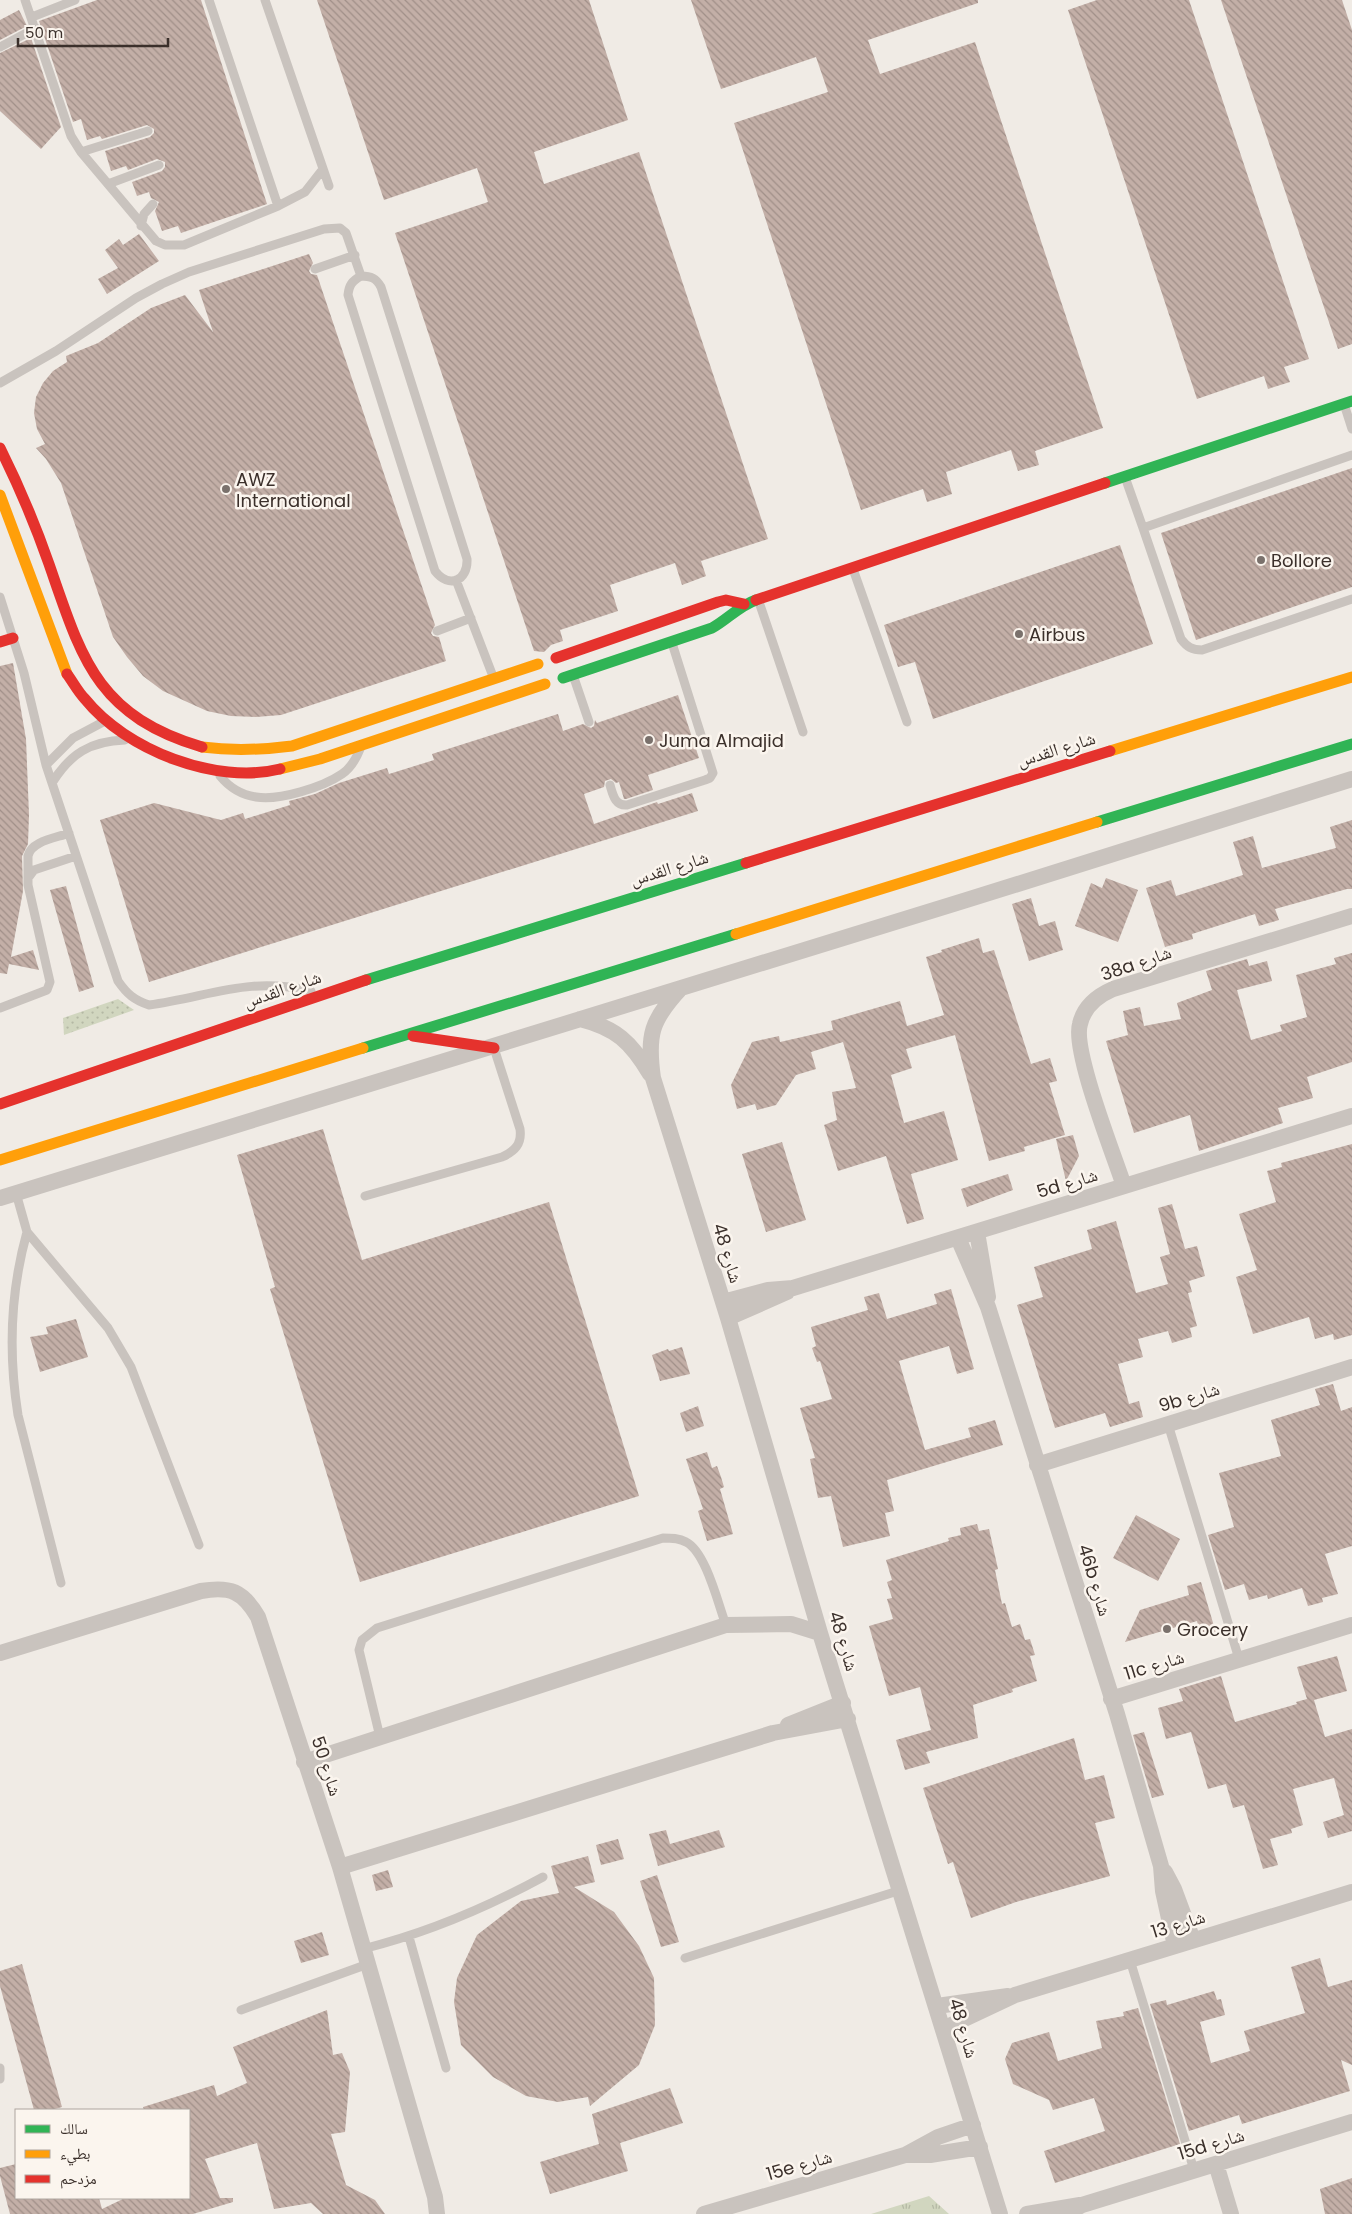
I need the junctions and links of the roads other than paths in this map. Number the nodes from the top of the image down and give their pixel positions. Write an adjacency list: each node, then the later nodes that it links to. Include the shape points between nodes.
1 (25, 0): 5 (lane)
2 (75, 0): 5 (lane)
3 (210, 0): 15 (lane)
4 (265, 0): 11 (lane)
5 (32, 17): 6 (lane)
6 (36, 28): 7 (lane); 9 (lane, via 66,126)
7 (0, 47)
8 (148, 131): 9 (lane)
9 (81, 152): 12 (lane)
10 (159, 165): 12 (lane)
11 (323, 169): 13 (lane); 15 (lane, via 305,192)
12 (108, 184): 16 (lane)
13 (329, 186)
14 (153, 204): 16 (lane, via 144,214)
15 (278, 206): 16 (lane, via 174,246 156,241)
16 (141, 226)
17 (355, 256): 18 (lane); 19 (lane); 20 (lane, via 346,232 332,227 189,272 136,298 77,338)
18 (315, 269)
19 (361, 276): 29 (lane, via 377,280 381,287 464,550 467,567); 29 (lane, via 348,287 348,295 435,571 440,578)
20 (0, 383)
21 (1348, 402): 22 (lane); 25 (main road)
22 (1352, 429)
23 (0, 448): 43 (main road, via 31,514 85,661 101,686 123,707 147,725 174,738 211,749 263,752 314,740)
24 (1352, 454): 27 (lane)
25 (1125, 476): 27 (lane); 28 (main road)
26 (0, 495): 46 (main road, via 66,672 85,700)
27 (1143, 528): 32 (lane, via 1181,639 1194,650)
28 (852, 568): 31 (main road); 48 (lane)
29 (456, 580): 34 (lane)
30 (0, 597): 36 (lane)
31 (758, 599): 33 (main road); 49 (lane)
32 (1352, 599)
33 (744, 604): 38 (main road, via 720,625); 39 (main road, via 726,600 718,602)
34 (471, 618): 35 (lane); 43 (lane)
35 (437, 631)
36 (13, 638): 37 (main road); 53 (lane)
37 (0, 642)
38 (671, 642): 41 (main road); 57 (lane, via 713,773 705,780 622,806)
39 (556, 658)
40 (538, 664): 43 (main road)
41 (568, 676): 47 (lane)
42 (1352, 677): 63 (main road, شارع القدس)
43 (494, 679): 45 (main road)
44 (545, 684): 45 (main road)
45 (502, 698): 52 (main road)
46 (107, 720): 50 (main road); 53 (lane, via 73,738)
47 (589, 722)
48 (907, 722)
49 (803, 732)
50 (134, 740): 54 (main road, via 166,758); 56 (lane, via 110,740 93,745 63,766)
51 (1352, 744): 66 (main road)
52 (361, 746): 54 (main road, via 265,773); 54 (lane, via 351,766 342,774 290,795 273,798 240,792)
53 (46, 765): 56 (lane)
54 (214, 771)
55 (1352, 779): 62 (street)
56 (52, 783): 58 (lane)
57 (610, 785)
58 (69, 833): 59 (lane); 60 (lane, via 31,849)
59 (76, 856): 60 (lane, via 34,870); 63 (lane, via 118,981 136,1001 149,1005 264,984)
60 (28, 879): 64 (lane, via 50,982 47,990)
61 (1352, 916): 72 (street, 38a شارع, via 1113,989 1091,1002 1079,1024 1079,1049)
62 (681, 987): 65 (street); 68 (street, شارع 48, via 655,1020 651,1038)
63 (322, 993): 69 (main road, شارع القدس)
64 (0, 1008)
65 (580, 1019): 67 (street); 68 (street, شارع 48, via 615,1032 631,1045)
66 (406, 1035): 67 (main road); 71 (main road)
67 (494, 1048): 73 (street); 74 (lane, via 520,1129 518,1146 502,1157)
68 (653, 1078): 80 (street, شارع 48)
69 (0, 1104)
70 (1352, 1116): 72 (street, 5d شارع)
71 (0, 1160)
72 (1124, 1186): 77 (street, 5d شارع)
73 (16, 1193): 75 (street); 76 (lane)
74 (365, 1196)
75 (0, 1198)
76 (27, 1232): 86 (lane, via 120,1345); 87 (lane, via 12,1306 14,1390)
77 (977, 1232): 78 (street, 5d شارع); 81 (street, 46b شارع)
78 (958, 1238): 79 (street, 5d شارع); 81 (street, 46b شارع)
79 (793, 1288): 80 (street, 5d شارع, via 768,1290); 82 (street, 5d شارع)
80 (723, 1302): 82 (street, شارع 48)
81 (988, 1307): 85 (street, 46b شارع)
82 (728, 1318): 90 (street, شارع 48)
83 (1352, 1367): 84 (street, 9b شارع)
84 (1168, 1424): 85 (street, 9b شارع); 92 (lane)
85 (1037, 1465): 93 (street, 46b شارع)
86 (199, 1545)
87 (61, 1583)
88 (726, 1625): 90 (street, via 791,1624); 97 (street); 97 (lane, via 702,1561 687,1542 663,1538 386,1626 368,1634 359,1650)
89 (1352, 1625): 92 (street, 11c شارع)
90 (820, 1633): 94 (street, شارع 48)
91 (0, 1654): 98 (street, شارع 50, via 202,1591 219,1588 236,1592 250,1602 258,1617)
92 (1239, 1659): 93 (street, 11c شارع)
93 (1111, 1699): 99 (street, 46b شارع)
94 (843, 1703): 95 (street, شارع 48); 96 (street)
95 (848, 1719): 96 (street); 102 (street, شارع 48)
96 (773, 1733): 100 (street)
97 (380, 1737): 98 (street)
98 (304, 1762): 100 (street, شارع 50)
99 (1161, 1866): 105 (street, 46b شارع, via 1174,1889); 106 (street, 46b شارع)
100 (340, 1867): 107 (street, شارع 50)
101 (543, 1877): 104 (lane, via 469,1914)
102 (901, 1890): 108 (lane); 111 (street, شارع 48)
103 (1352, 1892): 105 (street, شارع 13)
104 (409, 1937): 107 (lane); 115 (lane)
105 (1193, 1940): 106 (street, شارع 13)
106 (1175, 1946): 109 (street, شارع 13)
107 (366, 1956): 112 (lane); 123 (street, شارع 50)
108 (685, 1958)
109 (1130, 1960): 110 (street, شارع 13); 122 (lane)
110 (1016, 1995): 111 (street, شارع 13); 113 (street, شارع 13)
111 (936, 2006): 113 (street, شارع 48)
112 (241, 2010)
113 (944, 2029): 118 (street, شارع 48)
114 (0, 2068): 116 (lane)
115 (446, 2068)
116 (0, 2079)
117 (1352, 2122): 121 (street, 15d شارع)
118 (973, 2125): 119 (street, شارع 48); 120 (street, 15e شارع, via 932,2139)
119 (980, 2147): 120 (street, 15e شارع, via 930,2155); 128 (street, شارع 48)
120 (905, 2155): 127 (street, 15e شارع)
121 (1216, 2164): 122 (street, 15d شارع); 131 (street)
122 (1194, 2170): 124 (street, 15d شارع)
123 (435, 2197): 125 (street, شارع 50); 126 (street, شارع 50)
124 (1082, 2205): 129 (street, 15d شارع); 130 (street, 15d شارع)
125 (437, 2214)
126 (446, 2214)
127 (704, 2214)
128 (1000, 2214)
129 (1027, 2214)
130 (1066, 2214)
131 (1231, 2214)

